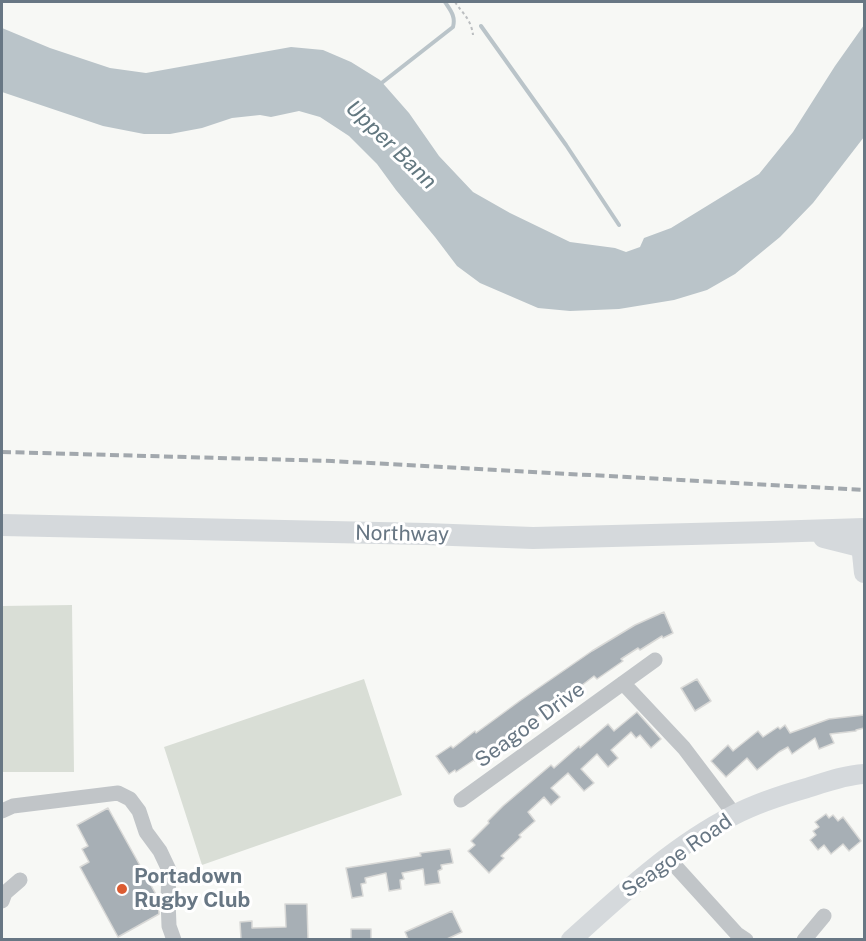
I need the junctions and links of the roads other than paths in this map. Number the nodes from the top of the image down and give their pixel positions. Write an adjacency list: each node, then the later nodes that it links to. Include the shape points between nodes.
1 (2, 525): 2 (highway, Northway, via 533,538 811,530)
2 (862, 538): 3 (main road)
3 (864, 573)
4 (655, 660): 5 (street, Seagoe Drive)
5 (623, 683): 7 (street, Seagoe Drive); 9 (street, via 684,748)
6 (864, 774): 9 (main road, Seagoe Road, via 834,779)
7 (461, 801)
8 (2, 811): 14 (street, via 13,806 118,793 130,799 169,870 169,926)
9 (734, 814): 10 (main road, Seagoe Road)
10 (668, 858): 15 (main road, Seagoe Road); 16 (street, via 737,934)
11 (20, 880): 12 (street, via 5,892)
12 (2, 901)
13 (824, 916): 17 (street)
14 (174, 939)
15 (571, 939)
16 (746, 939)
17 (804, 939)

